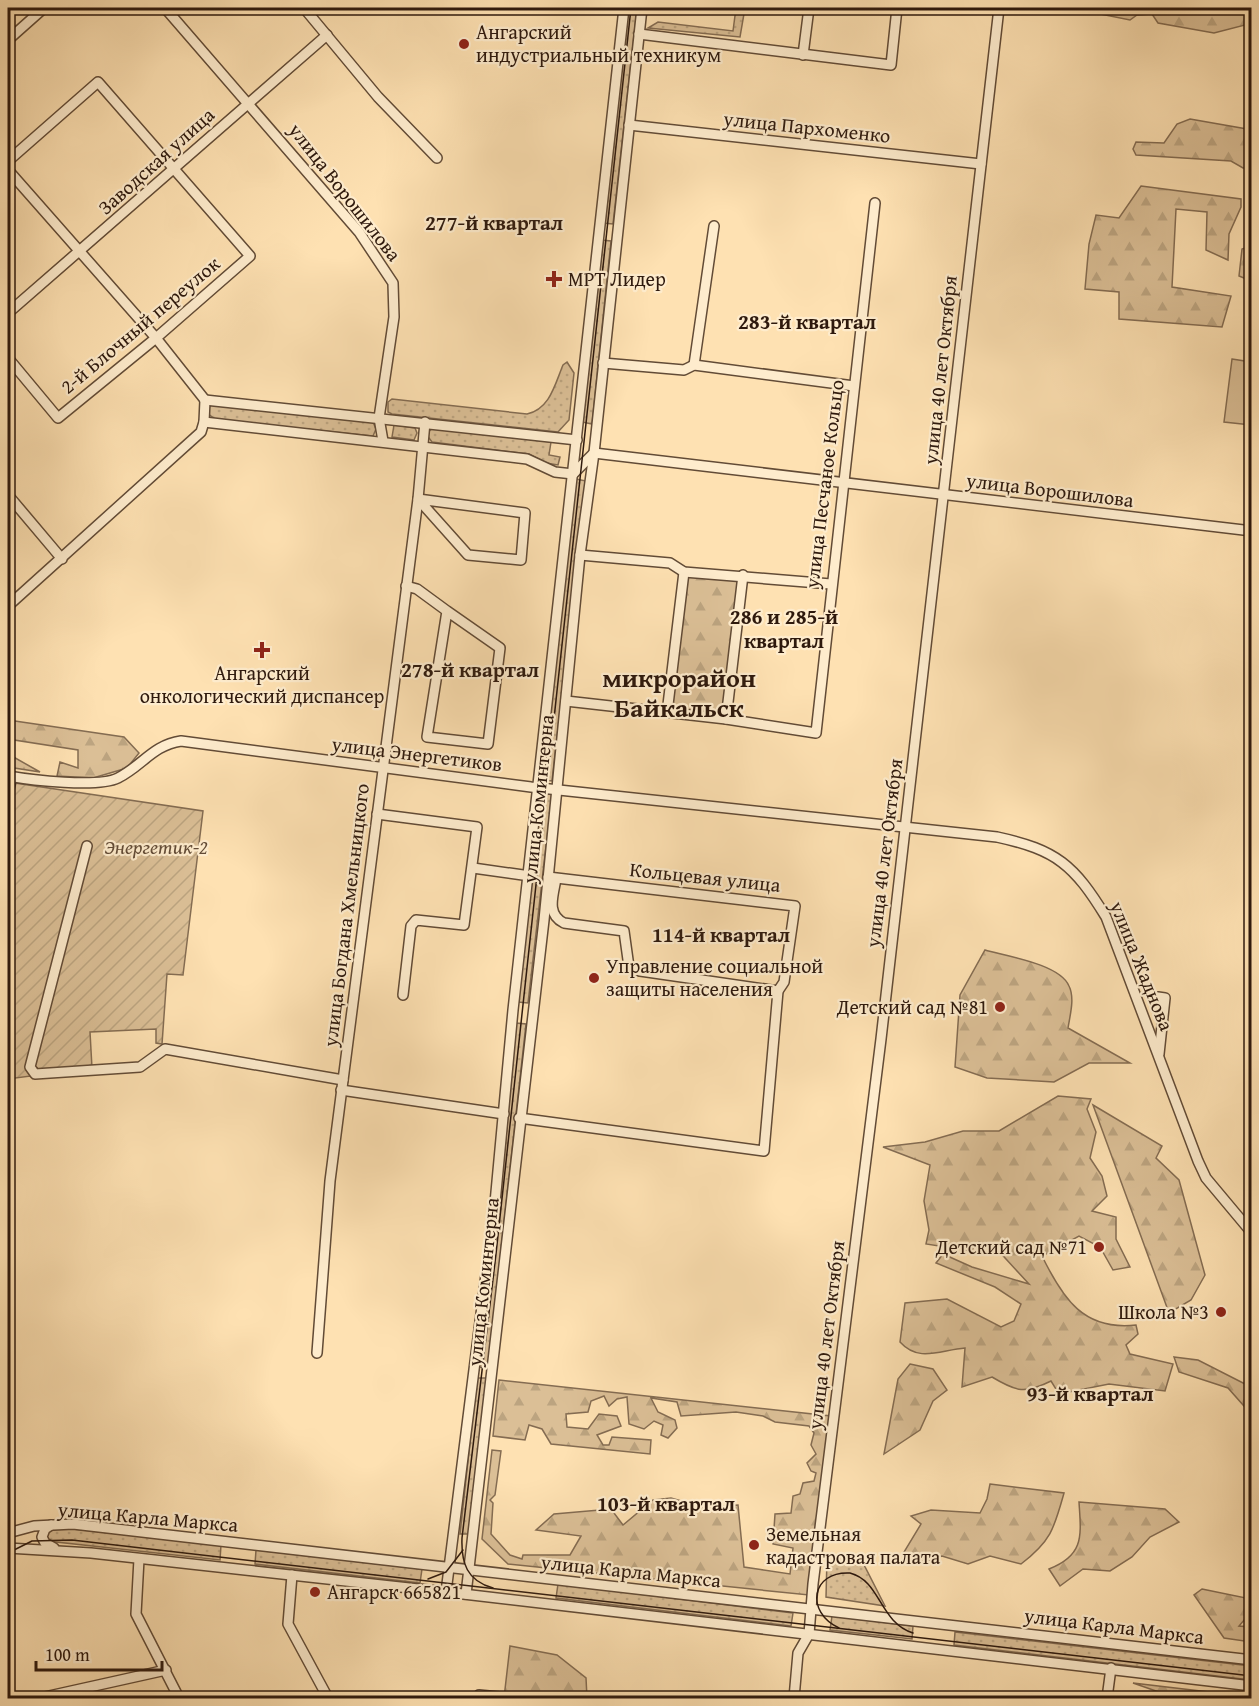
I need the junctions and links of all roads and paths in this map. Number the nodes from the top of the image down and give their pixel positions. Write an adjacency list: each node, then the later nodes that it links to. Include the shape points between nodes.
1 (44, 8): 11 (street)
2 (165, 8): 13 (street, улица Ворошилова)
3 (304, 8): 10 (street)
4 (624, 8): 22 (street, улица Коминтерна)
5 (642, 8): 9 (street, улица Коминтерна)
6 (809, 8): 12 (street)
7 (897, 8): 12 (street, via 891,65)
8 (999, 8): 17 (street, улица 40 лет Октября)
9 (639, 34): 12 (street); 14 (street, улица Коминтерна)
10 (327, 35): 13 (street, Заводская улица); 15 (street, via 378,97)
11 (8, 40)
12 (803, 55)
13 (249, 102): 19 (street, Заводская улица); 32 (street, улица Ворошилова, via 359,232 393,284 394,317)
14 (628, 125): 17 (street, улица Пархоменко); 23 (street, улица Коминтерна)
15 (437, 158)
16 (8, 161): 19 (street, via 98,82)
17 (981, 164): 42 (street, улица 40 лет Октября)
18 (8, 170): 24 (street)
19 (174, 170): 24 (street, Заводская улица); 26 (street, 2-й Блочный переулок, via 250,256)
20 (875, 203): 30 (street, улица Песчаное Кольцо)
21 (714, 226): 29 (street)
22 (598, 232): 23 (street); 35 (street, улица Коминтерна)
23 (616, 234): 28 (street, улица Коминтерна)
24 (79, 253): 25 (street, Заводская улица); 26 (street)
25 (8, 313)
26 (156, 339): 27 (street, 2-й Блочный переулок, via 57,418); 31 (street)
27 (8, 358)
28 (603, 363): 29 (street, via 684,370); 38 (street, улица Коминтерна)
29 (694, 365): 30 (street)
30 (854, 386): 40 (street, улица Песчаное Кольцо)
31 (205, 400): 32 (street); 33 (street)
32 (379, 418): 34 (street); 36 (street, улица Ворошилова)
33 (204, 422): 36 (street); 46 (street, via 201,432)
34 (425, 422): 35 (street); 37 (street, улица Богдана Хмельницкого)
35 (577, 440): 38 (street); 39 (street, улица Коминтерна)
36 (383, 441): 37 (street)
37 (422, 447): 39 (street, via 527,459 555,472); 43 (street, улица Богдана Хмельницкого)
38 (594, 453): 39 (street); 40 (street, улица Ворошилова); 45 (street, улица Коминтерна)
39 (573, 474): 58 (street, улица Коминтерна)
40 (844, 483): 42 (street, улица Ворошилова); 49 (street, улица Песчаное Кольцо)
41 (8, 495): 46 (street)
42 (944, 495): 44 (street, улица Ворошилова); 62 (street, улица 40 лет Октября)
43 (418, 499): 43 (street, via 468,555 521,560 525,513); 50 (street, улица Богдана Хмельницкого)
44 (1251, 531)
45 (580, 555): 47 (street, via 670,563); 53 (street, улица Коминтерна)
46 (62, 559): 51 (street)
47 (684, 572): 48 (street); 54 (street)
48 (743, 575): 49 (street); 55 (street)
49 (831, 584): 55 (street, улица Песчаное Кольцо, via 816,733)
50 (406, 586): 52 (street); 56 (street, улица Богдана Хмельницкого)
51 (8, 606)
52 (447, 610): 52 (street, via 427,737 488,744 500,648)
53 (566, 701): 54 (street, улица Песчаное Кольцо); 59 (street, улица Коминтерна)
54 (667, 713): 55 (street, улица Песчаное Кольцо)
55 (726, 719)
56 (383, 769): 57 (street, улица Энергетиков, via 181,741 159,747 130,771 102,783); 58 (street, улица Энергетиков); 61 (street, улица Богдана Хмельницкого)
57 (10, 776): 60 (street)
58 (540, 788): 59 (street, улица Энергетиков); 65 (street, улица Коминтерна)
59 (557, 789): 62 (street, улица Энергетиков); 66 (street, улица Коминтерна)
60 (8, 793)
61 (377, 814): 64 (street, via 477,827); 71 (street, улица Богдана Хмельницкого)
62 (905, 829): 70 (street, улица Жаднова, via 997,837 1030,844 1065,863 1106,917); 87 (street, улица 40 лет Октября)
63 (87, 846): 71 (street, via 30,1067 35,1074 140,1067 165,1049)
64 (473, 868): 65 (street); 68 (street, via 464,925 416,920 411,926)
65 (530, 876): 73 (street, улица Коминтерна)
66 (552, 878): 67 (street, via 551,910 557,919 624,931 629,967); 67 (street, Кольцевая улица, via 795,906 784,982); 74 (street, улица Коминтерна)
67 (778, 991): 74 (street, Кольцевая улица, via 764,1151)
68 (404, 995)
69 (1158, 997): 70 (street, via 1165,998)
70 (1158, 1056): 75 (street, улица Жаднова, via 1206,1178)
71 (343, 1080): 72 (street, улица Богдана Хмельницкого)
72 (341, 1090): 73 (street); 76 (street, улица Богдана Хмельницкого)
73 (504, 1114): 82 (street, улица Коминтерна)
74 (519, 1118): 83 (street, улица Коминтерна)
75 (1251, 1233)
76 (317, 1353)
77 (54, 1524): 78 (street, улица Карла Маркса); 80 (street, via 45,1529 43,1540); 82 (street, улица Карла Маркса)
78 (8, 1533)
79 (8, 1548): 80 (street, улица Карла Маркса)
80 (65, 1550): 81 (street, улица Карла Маркса)
81 (139, 1559): 84 (street, улица Карла Маркса); 91 (street, via 136,1614)
82 (449, 1568): 83 (street, улица Карла Маркса); 85 (street, улица Коминтерна)
83 (470, 1571): 86 (street, улица Коминтерна); 87 (street, улица Карла Маркса)
84 (292, 1575): 85 (street, улица Карла Маркса); 96 (street, via 288,1624)
85 (446, 1592): 86 (street, улица Карла Маркса)
86 (466, 1594): 88 (street, улица Карла Маркса)
87 (812, 1608): 88 (street, улица 40 лет Октября); 89 (street, улица Карла Маркса)
88 (809, 1634): 90 (street, улица Карла Маркса); 98 (street, улица 40 лет Октября, via 798,1653)
89 (1251, 1660)
90 (1111, 1668): 92 (street, улица Карла Маркса); 99 (street)
91 (166, 1670): 94 (street); 95 (street)
92 (1251, 1686)
93 (479, 1695): 97 (street)
94 (40, 1698)
95 (179, 1698)
96 (328, 1698)
97 (509, 1698)
98 (794, 1698)
99 (1107, 1698)

